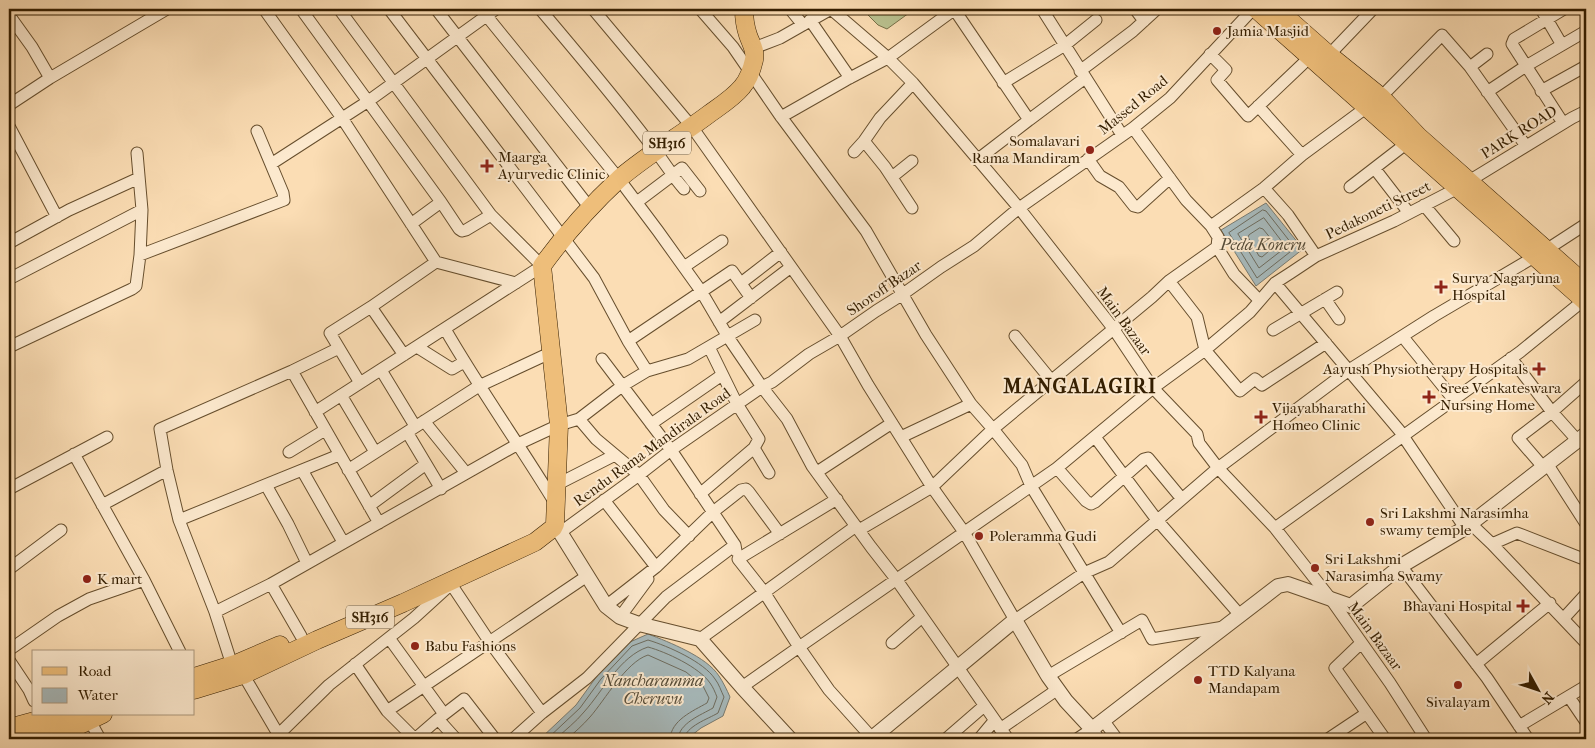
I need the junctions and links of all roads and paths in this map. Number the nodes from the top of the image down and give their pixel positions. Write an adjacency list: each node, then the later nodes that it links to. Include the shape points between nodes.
1 (167, 9): 44 (street)
2 (264, 9): 58 (street)
3 (301, 9): 52 (street)
4 (339, 9): 46 (street)
5 (389, 9): 38 (street)
6 (436, 9): 29 (street)
7 (540, 9): 69 (street)
8 (593, 9): 62 (street)
9 (700, 9): 42 (street)
10 (744, 9): 32 (main road, SH316, via 745,23)
11 (790, 9): 27 (street)
12 (831, 9): 27 (street); 37 (street, Main Bazaar)
13 (954, 9): 37 (street); 48 (street)
14 (1042, 9): 30 (street)
15 (1135, 9): 26 (street)
16 (1157, 9): 26 (street)
17 (1255, 9): 33 (street, Massed Road); 36 (main road)
18 (1277, 9): 35 (main road)
19 (1373, 9): 35 (street)
20 (1541, 9): 24 (street)
21 (1564, 9): 24 (street)
22 (488, 11): 29 (street); 82 (street)
23 (9, 15): 44 (street)
24 (1547, 19): 31 (street); 39 (street, via 1512,42)
25 (1096, 20): 30 (street)
26 (1144, 21): 43 (street)
27 (806, 22): 32 (street, via 780,38); 45 (street)
28 (1586, 31): 31 (street)
29 (458, 37): 38 (street); 91 (street)
30 (1065, 45): 43 (street); 48 (street)
31 (1562, 45): 39 (street)
32 (754, 48): 42 (main road, SH316, via 755,58)
33 (1210, 54): 54 (street, via 1226,70 1217,80 1248,116); 63 (street, Massed Road, via 1170,98)
34 (1487, 54): 41 (street)
35 (1329, 55): 51 (main road)
36 (1310, 57): 54 (street); 55 (main road)
37 (888, 58): 45 (street); 47 (street, Main Bazaar)
38 (427, 59): 46 (street); 101 (street)
39 (1526, 66): 49 (street); 50 (street)
40 (1586, 66): 49 (street)
41 (1470, 67): 50 (street); 51 (street, via 1442,35)
42 (750, 73): 57 (street); 62 (main road, SH316, via 741,88)
43 (1083, 74): 59 (street); 65 (street)
44 (50, 78): 53 (street)
45 (850, 78): 57 (street)
46 (394, 83): 52 (street); 96 (street)
47 (914, 83): 66 (street, via 880,118); 74 (street, Main Bazaar)
48 (1004, 83): 59 (street)
49 (1541, 91): 60 (street)
50 (1487, 92): 68 (street)
51 (1381, 97): 83 (main road)
52 (367, 102): 58 (street); 88 (street)
53 (9, 106)
54 (1258, 106): 72 (street)
55 (1366, 107): 67 (main road); 72 (street)
56 (1586, 111): 60 (street, PARK ROAD)
57 (781, 117): 121 (street, via 866,231)
58 (342, 118): 76 (street); 98 (street)
59 (1029, 120): 74 (street)
60 (1564, 123): 68 (street, PARK ROAD)
61 (9, 126): 97 (street)
62 (692, 126): 69 (main road, SH316); 106 (street)
63 (1133, 128): 65 (street, Massed Road); 81 (street)
64 (257, 131): 76 (street)
65 (1122, 135): 73 (street, Massed Road)
66 (864, 141): 70 (street); 79 (street)
67 (1407, 143): 77 (street); 83 (main road)
68 (1526, 146): 83 (street, PARK ROAD)
69 (655, 150): 78 (street); 82 (main road, SH316)
70 (854, 152)
71 (137, 153): 80 (street)
72 (1302, 155): 85 (street)
73 (1088, 159): 81 (street, via 1100,176 1118,187 1138,207); 93 (street, Massed Road)
74 (977, 160): 93 (street, Main Bazaar)
75 (912, 161): 79 (street)
76 (271, 164): 108 (street, via 284,200)
77 (1375, 169): 84 (street); 95 (street)
78 (672, 175): 86 (street); 87 (street, via 682,168); 89 (street)
79 (892, 177): 92 (street)
80 (139, 178): 94 (street); 97 (street)
81 (1170, 178): 100 (street)
82 (619, 179): 89 (street); 91 (main road, SH316)
83 (1463, 185): 90 (street, Pedakoneti Street); 107 (main road)
84 (1350, 187)
85 (1264, 188): 100 (street); 109 (street, Pedakoneti Street, via 1288,215)
86 (684, 190)
87 (700, 191)
88 (441, 202): 96 (street, via 462,231); 98 (street)
89 (637, 202): 113 (street)
90 (1424, 205): 95 (street, Pedakoneti Street); 103 (street)
91 (590, 208): 101 (main road, SH316)
92 (912, 208)
93 (1019, 208): 121 (street, Shoroff Bazar, via 974,246); 131 (street, Main Bazaar)
94 (142, 210): 108 (street); 114 (street)
95 (1409, 213): 109 (street, Pedakoneti Street)
96 (491, 215): 111 (street)
97 (57, 217): 104 (street)
98 (411, 224): 110 (street)
99 (1586, 224): 107 (street)
100 (1211, 226): 105 (street, via 1218,237)
101 (563, 237): 111 (main road, SH316); 138 (street, via 594,278)
102 (722, 241): 113 (street)
103 (1454, 241)
104 (9, 243)
105 (1217, 247): 115 (street); 125 (street, via 1234,274)
106 (781, 252): 112 (street); 117 (street)
107 (1540, 253): 122 (main road); 137 (street)
108 (140, 255): 140 (street, via 138,282 132,289)
109 (1316, 256): 118 (street)
110 (436, 262): 116 (street); 126 (street)
111 (542, 266): 116 (street); 145 (main road)
112 (791, 266): 123 (street); 134 (street)
113 (684, 267): 119 (street)
114 (9, 279)
115 (1169, 281): 131 (street); 144 (street, via 1197,317)
116 (516, 283): 132 (street)
117 (740, 283): 119 (street, via 732,271); 123 (street)
118 (1275, 283): 125 (street); 127 (street)
119 (701, 291): 130 (street); 138 (street)
120 (1337, 292): 124 (street)
121 (903, 294): 134 (street, Shoroff Bazar); 165 (street)
122 (1585, 296): 147 (street)
123 (751, 298): 130 (street)
124 (1324, 299): 127 (street); 128 (street)
125 (1259, 300): 144 (street, via 1250,312)
126 (371, 308): 143 (street, via 330,333); 146 (street)
127 (1300, 313): 133 (street); 139 (street)
128 (1339, 319)
129 (755, 320): 136 (street)
130 (719, 322): 136 (street)
131 (1113, 328): 155 (street); 161 (street, Main Bazaar)
132 (445, 329): 141 (street); 149 (street)
133 (1273, 330)
134 (840, 336): 160 (street, Shoroff Bazar); 169 (street)
135 (1015, 336): 155 (street)
136 (728, 337): 142 (street); 160 (street)
137 (1402, 337): 151 (street); 163 (street)
138 (628, 341): 153 (street)
139 (1326, 343): 144 (street, via 1262,385 1255,379 1240,390); 151 (street)
140 (9, 347)
141 (417, 347): 146 (street); 149 (street, via 452,369)
142 (709, 347): 153 (street, via 688,359); 154 (street)
143 (339, 348): 152 (street); 157 (street)
144 (1206, 350): 161 (street)
145 (552, 352): 158 (street); 171 (main road)
146 (404, 355): 150 (street)
147 (1511, 358): 163 (street); 167 (street)
148 (602, 359): 159 (street)
149 (464, 362): 158 (street)
150 (382, 370): 157 (street); 172 (street)
151 (1349, 370): 176 (street); 191 (street)
152 (292, 371): 166 (street); 192 (street, via 160,428)
153 (647, 371): 159 (street)
154 (722, 375): 164 (street); 170 (street)
155 (1051, 380): 173 (street)
156 (1586, 382): 167 (street)
157 (360, 383): 162 (street)
158 (479, 386): 172 (street); 180 (street)
159 (622, 386): 168 (street); 170 (street)
160 (762, 387): 164 (street, Rendu Rama Mandirala Road); 195 (street, via 787,419)
161 (1153, 388): 175 (street); 191 (street, Main Bazaar, via 1197,434 1199,443)
162 (341, 395): 166 (street); 184 (street)
163 (1454, 400): 176 (street)
164 (738, 404): 181 (street, via 759,439); 182 (street, Rendu Rama Mandirala Road)
165 (970, 404): 173 (street); 178 (street)
166 (315, 412): 174 (street)
167 (1552, 412): 179 (street); 189 (street, via 1518,438)
168 (579, 419): 171 (street); 187 (street)
169 (892, 423): 178 (street); 195 (street)
170 (651, 424): 182 (street)
171 (559, 425): 180 (street); 201 (main road)
172 (415, 426): 184 (street); 188 (street); 196 (street)
173 (993, 429): 202 (street, via 1022,466); 203 (street)
174 (325, 430): 183 (street); 186 (street)
175 (1095, 436): 190 (street); 199 (street)
176 (1404, 436): 218 (street); 220 (street)
177 (107, 437): 185 (street)
178 (901, 437): 203 (street)
179 (1582, 438): 189 (street)
180 (518, 444): 196 (street); 211 (street)
181 (754, 448): 197 (street); 206 (street)
182 (671, 450): 198 (street, Rendu Rama Mandirala Road); 206 (street)
183 (289, 452)
184 (375, 452): 194 (street)
185 (74, 454): 204 (street); 210 (street)
186 (339, 455): 193 (street); 194 (street)
187 (615, 455): 198 (street); 201 (street)
188 (426, 464): 205 (street); 212 (street)
189 (1546, 466): 217 (street); 218 (street)
190 (1057, 468): 199 (street, via 1091,504); 202 (street)
191 (1218, 468): 208 (street); 220 (street, Main Bazaar)
192 (167, 470): 210 (street); 214 (street)
193 (302, 470): 200 (street); 226 (street)
194 (348, 470): 212 (street)
195 (817, 472): 207 (street)
196 (466, 473): 205 (street)
197 (769, 473)
198 (639, 475): 209 (street, Rendu Rama Mandirala Road); 225 (street, via 664,510)
199 (1124, 475): 208 (street, via 1148,458); 215 (street)
200 (266, 485): 214 (street); 231 (street)
201 (556, 485): 211 (main road)
202 (1031, 486): 223 (street); 235 (street)
203 (932, 487): 219 (street); 223 (street)
204 (9, 489)
205 (441, 489): 216 (street)
206 (700, 494): 213 (street)
207 (837, 499): 219 (street); 224 (street)
208 (1182, 499): 215 (street)
209 (604, 500): 222 (street, Rendu Rama Mandirala Road); 233 (street)
210 (102, 505): 238 (street)
211 (556, 505): 222 (main road)
212 (369, 506): 216 (street)
213 (713, 512): 224 (street, via 746,489); 225 (street); 228 (street)
214 (180, 520): 246 (street)
215 (1157, 520): 235 (street, via 1109,562); 247 (street)
216 (379, 523): 226 (street)
217 (1586, 524)
218 (1468, 526): 227 (street); 232 (street)
219 (858, 528): 237 (street); 241 (street)
220 (1275, 528): 243 (street, Main Bazaar)
221 (61, 530): 234 (street)
222 (553, 530): 236 (street); 239 (main road, SH316); 255 (main road, SH316, via 531,536)
223 (964, 532): 237 (street); 251 (street)
224 (780, 534): 229 (street)
225 (689, 536): 233 (street)
226 (343, 542): 231 (street)
227 (1492, 544): 230 (street, via 1517,533); 244 (street)
228 (735, 546): 229 (street); 252 (street, via 666,597)
229 (738, 559): 241 (street)
230 (1586, 560)
231 (307, 563): 240 (street)
232 (1401, 566): 243 (street, via 1351,606); 267 (street)
233 (656, 567): 245 (street); 249 (street)
234 (9, 570)
235 (1084, 573): 251 (street); 254 (street)
236 (587, 576): 245 (street); 258 (street)
237 (896, 579): 248 (street); 262 (street)
238 (144, 580): 263 (street, via 89,599); 264 (street)
239 (454, 581): 256 (street); 258 (street); 268 (main road, SH316, via 317,640)
240 (271, 584): 246 (street); 255 (street)
241 (764, 592): 257 (street); 262 (street)
242 (1586, 594): 250 (street)
243 (1330, 598): 247 (street, via 1283,584); 260 (street, Main Bazaar)
244 (1550, 604): 250 (street); 267 (street)
245 (606, 606): 249 (street)
246 (215, 612): 268 (street)
247 (1240, 615): 253 (street)
248 (922, 616): 259 (street); 269 (street)
249 (620, 618): 252 (street)
250 (1564, 618): 261 (street)
251 (1015, 620): 269 (street); 270 (street)
252 (639, 624): 257 (street); 282 (street, via 587,678)
253 (1224, 627): 254 (street, via 1152,639 1142,620); 286 (street)
254 (1121, 633): 270 (street)
255 (302, 636): 268 (main road, SH316)
256 (388, 638): 266 (street); 272 (street)
257 (700, 639): 274 (street)
258 (489, 641): 272 (street); 282 (street)
259 (892, 643)
260 (1361, 643): 281 (street, via 1335,668); 308 (street, Main Bazaar)
261 (1586, 643)
262 (799, 647): 274 (street); 300 (street, via 829,690)
263 (9, 650)
264 (179, 650)
265 (9, 660): 277 (street)
266 (355, 664): 280 (street); 293 (street, via 329,684)
267 (1476, 664): 290 (street)
268 (237, 668): 271 (main road, SH316); 275 (main road, SH316); 293 (street)
269 (958, 669): 279 (street); 300 (street)
270 (1048, 676): 276 (street)
271 (195, 677)
272 (424, 685): 280 (street); 285 (street)
273 (1586, 686): 278 (street)
274 (742, 687): 299 (street)
275 (195, 689)
276 (1058, 689): 289 (street); 292 (street)
277 (32, 697)
278 (1569, 697): 288 (street); 290 (street)
279 (984, 706): 289 (street); 301 (street)
280 (387, 710): 295 (street)
281 (1367, 713): 306 (street); 307 (street)
282 (542, 714): 298 (street)
283 (98, 716): 287 (main road, via 80,725); 294 (street)
284 (9, 717): 287 (main road)
285 (441, 717): 295 (street); 296 (street); 297 (street, via 464,700)
286 (1103, 720): 292 (street); 305 (street)
287 (38, 721): 291 (main road)
288 (1586, 722)
289 (997, 725): 302 (street); 303 (street)
290 (1519, 726): 309 (street)
291 (9, 728)
292 (1095, 734): 304 (street)
293 (278, 738)
294 (100, 739)
295 (415, 739)
296 (456, 739)
297 (495, 739)
298 (513, 739)
299 (790, 739)
300 (872, 739)
301 (946, 739)
302 (979, 739)
303 (1008, 739)
304 (1077, 739)
305 (1116, 739)
306 (1328, 739)
307 (1385, 739)
308 (1426, 739)
309 (1528, 739)

